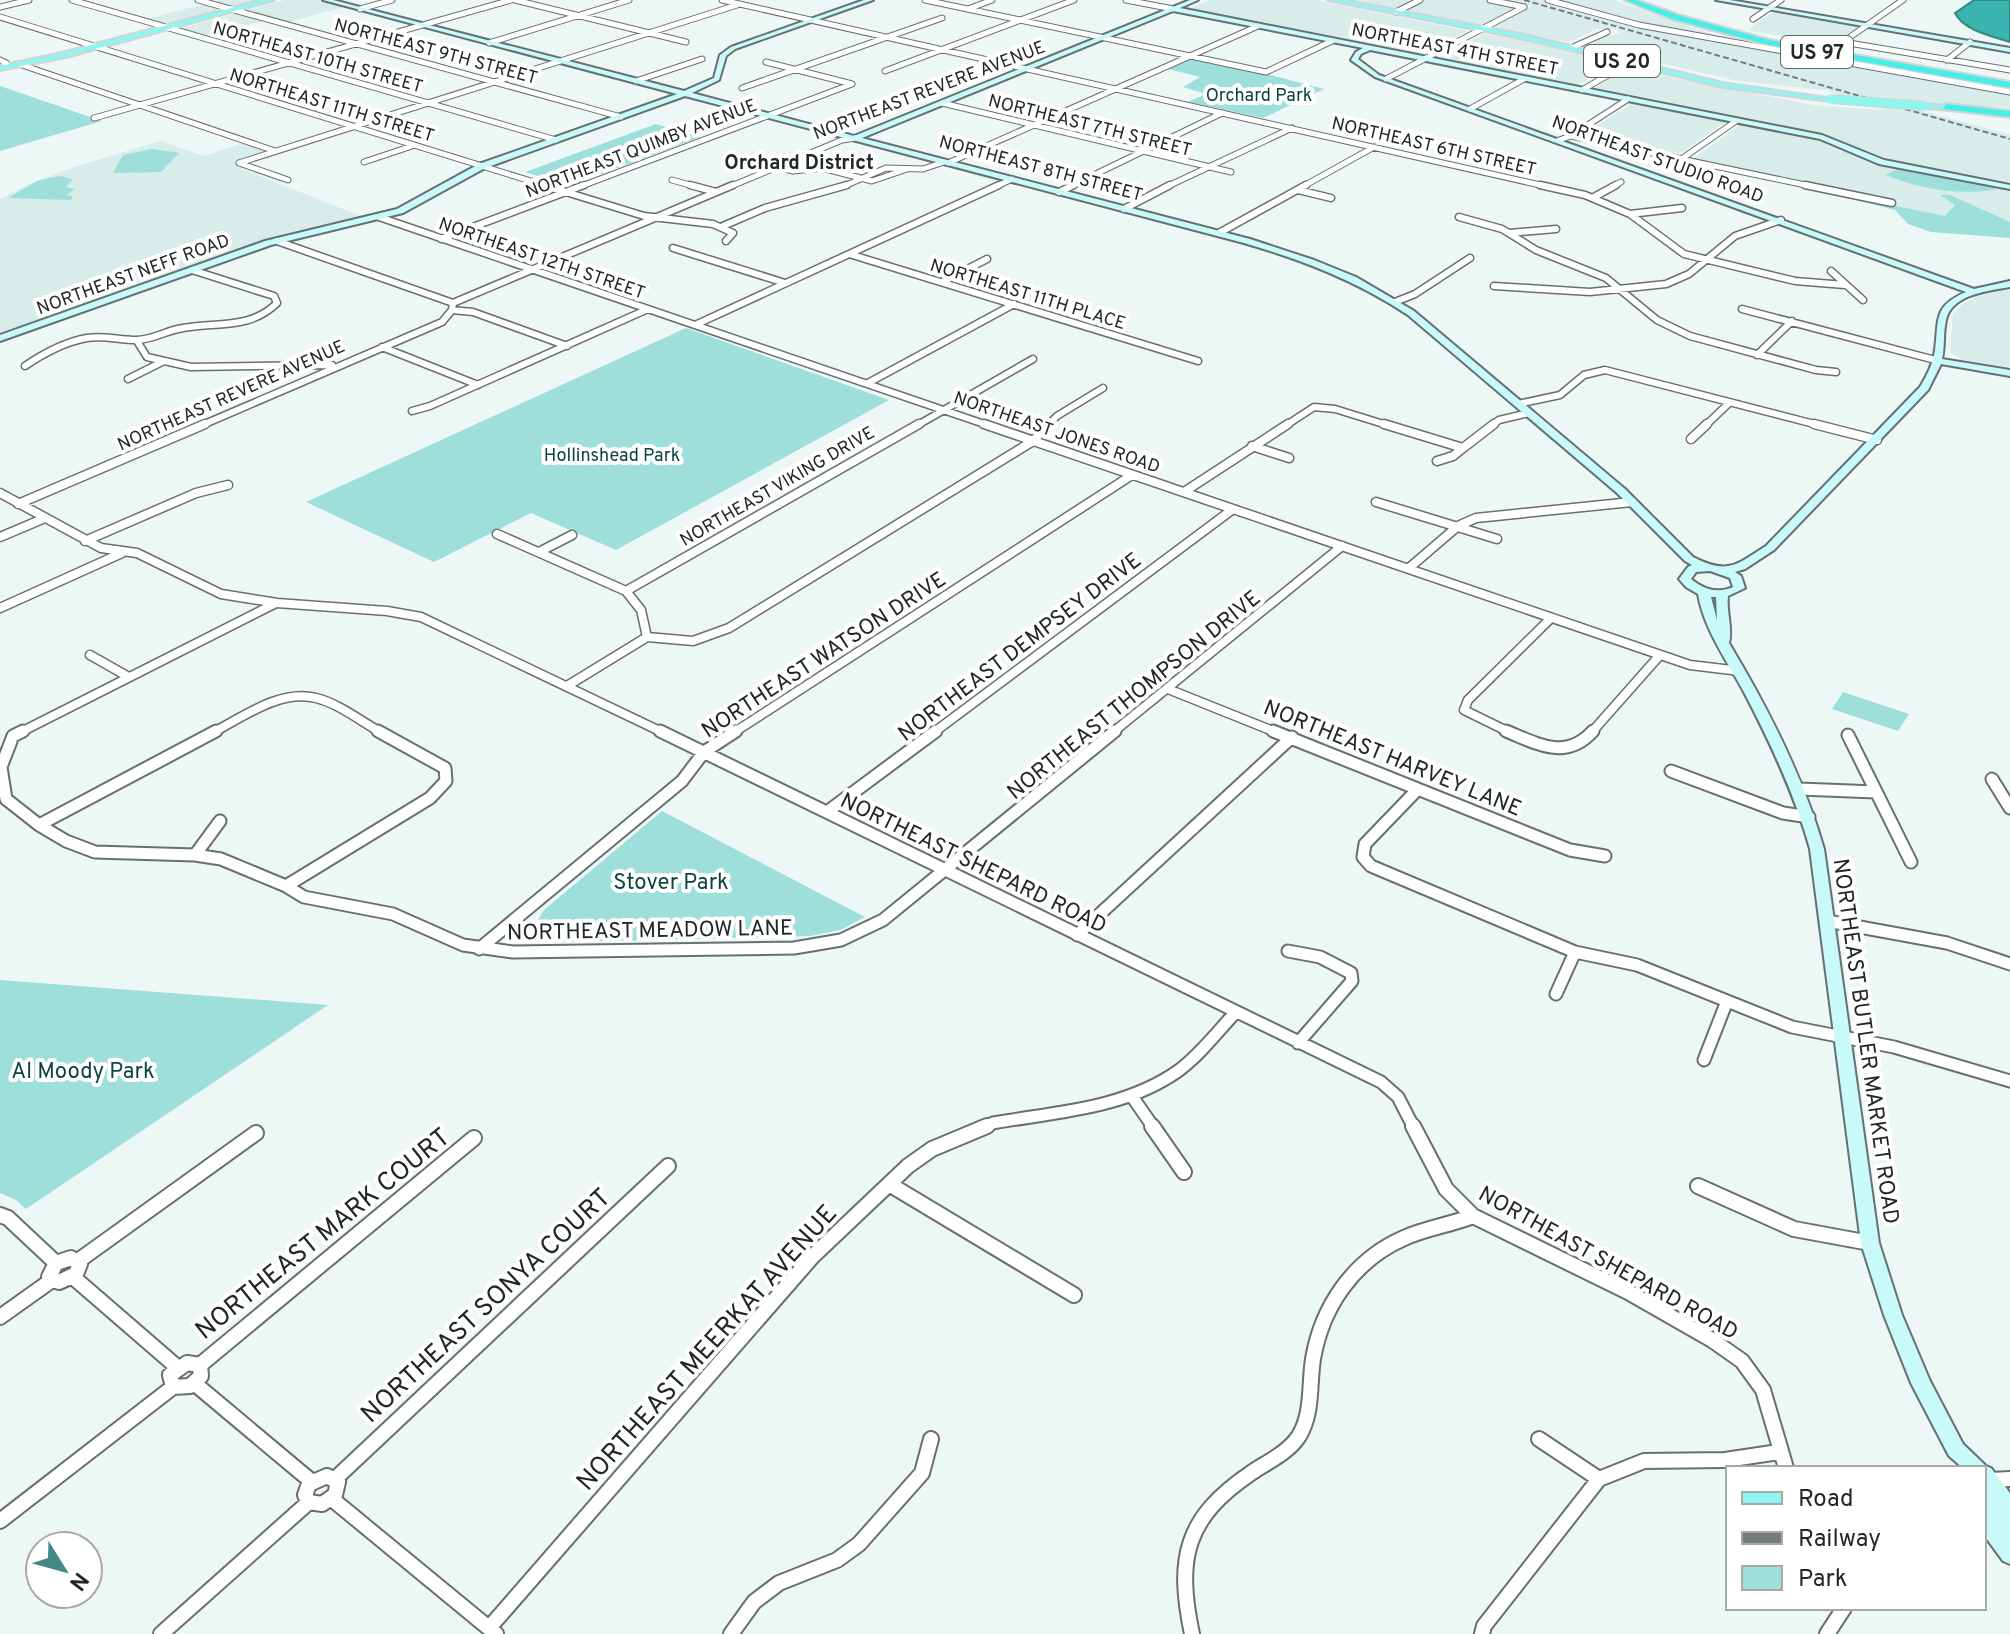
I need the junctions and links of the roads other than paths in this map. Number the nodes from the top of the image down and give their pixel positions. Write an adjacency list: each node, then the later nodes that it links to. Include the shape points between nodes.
1 (29, 0): 28 (street)
2 (72, 0): 44 (street, NORTHEAST 10TH STREET)
3 (198, 0): 33 (street, NORTHEAST 9TH STREET)
4 (270, 0): 33 (main road)
5 (326, 0): 30 (main road, NORTHEAST 8TH STREET)
6 (392, 0): 30 (street)
7 (513, 0): 35 (street); 41 (street)
8 (629, 0): 35 (street)
9 (722, 0): 27 (street, NORTHEAST 6TH STREET)
10 (752, 0): 27 (street)
11 (870, 0): 40 (main road)
12 (878, 0): 40 (main road)
13 (925, 0): 31 (street)
14 (992, 0): 31 (street)
15 (1074, 0): 39 (street)
16 (1126, 0): 32 (street, NORTHEAST 4TH STREET)
17 (1195, 0): 32 (main road, NORTHEAST REVERE AVENUE)
18 (1332, 0): 34 (main road, US 20)
19 (1420, 0): 34 (street)
20 (1490, 0): 45 (street, via 1524,7)
21 (1548, 0): 84 (street, via 1653,28)
22 (1629, 0): 80 (highway, US 97, via 1744,37)
23 (1640, 0): 46 (highway, US 97)
24 (1719, 0): 29 (main road)
25 (1781, 0): 29 (street)
26 (1903, 0): 42 (street)
27 (740, 4): 40 (street, NORTHEAST 6TH STREET); 48 (street)
28 (0, 7)
29 (1769, 8): 38 (street); 42 (main road)
30 (360, 9): 41 (main road, NORTHEAST 8TH STREET)
31 (968, 9): 39 (street)
32 (1173, 9): 43 (main road, NORTHEAST 4TH STREET); 50 (main road, NORTHEAST REVERE AVENUE)
33 (233, 10): 44 (main road); 55 (street, NORTHEAST 9TH STREET)
34 (1396, 12): 45 (main road, US 20)
35 (579, 16): 48 (street); 54 (street)
36 (0, 17): 56 (street, NORTHEAST 11TH STREET)
37 (942, 18): 49 (street)
38 (1753, 19)
39 (1020, 20): 50 (street); 59 (street)
40 (813, 21): 49 (street, NORTHEAST 6TH STREET); 85 (main road, NORTHEAST NEFF ROAD, via 733,48 723,55 717,79)
41 (422, 25): 54 (main road, NORTHEAST 8TH STREET); 55 (street)
42 (1867, 25): 53 (main road); 64 (street, via 1843,42)
43 (1258, 26): 51 (main road, NORTHEAST 4TH STREET); 61 (street)
44 (164, 27): 56 (main road); 67 (street, NORTHEAST 10TH STREET)
45 (1484, 29): 58 (main road, US 20); 63 (street)
46 (1729, 30): 74 (highway); 80 (highway, US 97)
47 (1607, 32): 58 (street)
48 (649, 33): 52 (street); 65 (street)
49 (889, 38): 59 (street, NORTHEAST 6TH STREET); 72 (street)
50 (1103, 38): 61 (street); 71 (main road, NORTHEAST REVERE AVENUE)
51 (1332, 41): 57 (main road, NORTHEAST 4TH STREET); 61 (street, via 1266,72)
52 (686, 42)
53 (1970, 42): 60 (main road); 64 (street)
54 (489, 43): 65 (main road, NORTHEAST 8TH STREET)
55 (357, 44): 67 (street); 78 (street, NORTHEAST 9TH STREET)
56 (93, 46): 69 (main road); 70 (main road); 79 (street, NORTHEAST 11TH STREET)
57 (1369, 48): 63 (main road, NORTHEAST 4TH STREET); 75 (main road, NORTHEAST STUDIO ROAD, via 1354,60)
58 (1571, 48): 68 (main road, US 20)
59 (941, 49): 71 (street, NORTHEAST 6TH STREET); 73 (street)
60 (2010, 50)
61 (1190, 56): 82 (street)
62 (702, 59): 77 (street)
63 (1424, 59): 75 (street); 76 (main road, NORTHEAST 4TH STREET)
64 (1947, 60): 74 (street)
65 (559, 61): 77 (main road, NORTHEAST 8TH STREET); 78 (street)
66 (766, 62): 72 (street)
67 (288, 63): 79 (street); 88 (street, NORTHEAST 10TH STREET)
68 (1629, 63): 83 (street); 90 (main road, US 20, bridge, via 1723,85)
69 (1, 64): 70 (main road)
70 (19, 64): 89 (street)
71 (1027, 69): 82 (street, NORTHEAST 6TH STREET); 87 (main road, NORTHEAST REVERE AVENUE)
72 (799, 70): 81 (street); 94 (street, NORTHEAST QUIMBY AVENUE, via 852,84)
73 (885, 71)
74 (2010, 72)
75 (1386, 79): 91 (main road, NORTHEAST STUDIO ROAD)
76 (1524, 79): 83 (main road, NORTHEAST 4TH STREET); 91 (street)
77 (636, 81): 85 (main road, NORTHEAST 8TH STREET)
78 (495, 82): 88 (street); 95 (street, NORTHEAST 9TH STREET)
79 (216, 84): 89 (street); 99 (street, NORTHEAST 11TH STREET)
80 (2010, 84)
81 (742, 88)
82 (1116, 89): 92 (street, NORTHEAST 6TH STREET); 98 (street)
83 (1582, 90): 86 (main road, NORTHEAST 4TH STREET)
84 (2010, 92)
85 (685, 94): 94 (main road, NORTHEAST 8TH STREET); 95 (main road, NORTHEAST NEFF ROAD)
86 (1628, 99): 97 (main road, NORTHEAST 4TH STREET); 101 (street)
87 (942, 103): 98 (street, NORTHEAST 7TH STREET); 102 (main road, NORTHEAST REVERE AVENUE)
88 (427, 104): 99 (street); 103 (street, NORTHEAST 10TH STREET)
89 (139, 106): 96 (street); 107 (street)
90 (1946, 107): 93 (highway)
91 (1470, 109): 104 (main road, NORTHEAST STUDIO ROAD)
92 (1222, 113): 100 (street, NORTHEAST 6TH STREET); 108 (street)
93 (2010, 113)
94 (767, 115): 102 (main road, NORTHEAST 8TH STREET); 124 (street, NORTHEAST QUIMBY AVENUE)
95 (621, 117): 103 (main road, NORTHEAST NEFF ROAD)
96 (94, 118)
97 (1736, 121): 110 (street); 122 (main road, NORTHEAST 4TH STREET, via 1835,141 1897,166)
98 (1033, 126): 108 (street, NORTHEAST 7TH STREET); 112 (street)
99 (354, 127): 105 (street, NORTHEAST 11TH STREET); 107 (street)
100 (1292, 128): 106 (street, NORTHEAST 6TH STREET); 115 (street)
101 (1571, 136): 104 (street); 110 (street)
102 (855, 138): 112 (main road, NORTHEAST 8TH STREET); 114 (street, NORTHEAST REVERE AVENUE)
103 (556, 140): 113 (main road, NORTHEAST NEFF ROAD)
104 (1559, 140): 136 (main road, NORTHEAST STUDIO ROAD)
105 (414, 145): 111 (street); 113 (street, NORTHEAST 11TH STREET)
106 (1374, 147): 123 (street); 127 (street, NORTHEAST 6TH STREET)
107 (276, 151): 119 (street, via 239,163)
108 (1142, 152): 115 (street, NORTHEAST 7TH STREET); 126 (street)
109 (733, 157): 114 (street)
110 (1680, 160): 129 (street)
111 (364, 162)
112 (946, 162): 117 (street, via 923,169 892,166); 118 (main road, NORTHEAST 8TH STREET)
113 (482, 166): 124 (street, NORTHEAST 11TH STREET); 133 (main road, NORTHEAST NEFF ROAD, via 410,207)
114 (776, 167): 117 (street, via 822,168); 125 (street, NORTHEAST REVERE AVENUE)
115 (1205, 167): 116 (street, NORTHEAST 7TH STREET); 131 (street)
116 (1231, 172)
117 (861, 178): 137 (street)
118 (1012, 179): 126 (main road, NORTHEAST 8TH STREET); 145 (street)
119 (288, 180)
120 (672, 180): 125 (street)
121 (1621, 182): 127 (street)
122 (2010, 187)
123 (1298, 190): 128 (street); 139 (street)
124 (566, 192): 134 (street, NORTHEAST 11TH STREET); 141 (street, NORTHEAST QUIMBY AVENUE)
125 (716, 192): 134 (street, NORTHEAST REVERE AVENUE)
126 (1059, 192): 131 (main road, NORTHEAST 8TH STREET)
127 (1594, 197): 132 (street, NORTHEAST 6TH STREET)
128 (1331, 198)
129 (1892, 203)
130 (1682, 208): 132 (street)
131 (1124, 209): 139 (main road, NORTHEAST 8TH STREET)
132 (1630, 214): 148 (street, NORTHEAST 6TH STREET, via 1672,248)
133 (379, 217): 141 (street, NORTHEAST 12TH STREET); 142 (main road, NORTHEAST NEFF ROAD)
134 (656, 217): 137 (street, NORTHEAST 11TH STREET); 150 (street, NORTHEAST REVERE AVENUE)
135 (1459, 217): 140 (street)
136 (1781, 220): 148 (street, via 1737,235); 158 (main road, NORTHEAST STUDIO ROAD)
137 (723, 226): 143 (street, via 733,233)
138 (1556, 229): 140 (street)
139 (1219, 233): 160 (main road, NORTHEAST 8TH STREET, via 1307,259)
140 (1509, 233): 157 (street, via 1536,250 1595,272)
141 (441, 239): 150 (street, NORTHEAST 12TH STREET)
142 (277, 241): 149 (main road, NORTHEAST NEFF ROAD); 162 (street)
143 (726, 241)
144 (673, 248): 153 (street)
145 (849, 254): 152 (street, NORTHEAST 11TH PLACE); 153 (street)
146 (1470, 258): 160 (street)
147 (987, 259): 152 (street)
148 (1704, 260): 155 (street, NORTHEAST 6TH STREET, via 1795,281); 157 (street, via 1679,280)
149 (192, 270): 167 (main road, NORTHEAST NEFF ROAD); 168 (street, via 274,296 277,303 251,320 176,329)
150 (532, 270): 162 (street, NORTHEAST REVERE AVENUE); 163 (street, NORTHEAST 12TH STREET)
151 (1831, 271): 155 (street)
152 (942, 282): 161 (street, NORTHEAST 11TH PLACE)
153 (785, 283): 166 (street)
154 (2010, 284): 158 (main road)
155 (1845, 285): 159 (street)
156 (1494, 286): 157 (street, via 1547,293)
157 (1619, 289): 171 (street, via 1681,332)
158 (1974, 292): 174 (main road, via 1942,312)
159 (1863, 300)
160 (1395, 302): 184 (main road, NORTHEAST 8TH STREET)
161 (1014, 304): 173 (street, NORTHEAST 11TH PLACE); 181 (street)
162 (453, 306): 169 (street); 170 (street, NORTHEAST REVERE AVENUE, via 442,322)
163 (648, 309): 166 (street, NORTHEAST 12TH STREET); 169 (street)
164 (1742, 309): 165 (street)
165 (1792, 321): 171 (street); 174 (street)
166 (695, 325): 181 (street, NORTHEAST JONES ROAD)
167 (0, 338)
168 (137, 341): 175 (street, via 147,357); 177 (street, via 87,338)
169 (567, 346): 182 (street)
170 (382, 347): 176 (street, NORTHEAST REVERE AVENUE); 182 (street)
171 (1757, 355): 178 (street)
172 (1033, 359): 186 (street, NORTHEAST VIKING DRIVE)
173 (1198, 361)
174 (1939, 361): 179 (main road); 190 (main road, via 1924,388)
175 (162, 362): 176 (street, via 191,367); 180 (street)
176 (339, 365): 202 (street, NORTHEAST REVERE AVENUE)
177 (25, 366)
178 (1836, 372)
179 (2010, 373)
180 (128, 379)
181 (868, 383): 186 (street, NORTHEAST JONES ROAD)
182 (478, 385): 187 (street)
183 (1103, 388): 191 (street, via 1057,416)
184 (1518, 404): 185 (street, via 1560,395 1584,375 1605,370); 188 (main road, NORTHEAST 8TH STREET)
185 (1728, 404): 189 (street); 190 (street)
186 (943, 410): 191 (street, NORTHEAST JONES ROAD); 221 (street, NORTHEAST VIKING DRIVE)
187 (412, 411)
188 (1529, 413): 193 (street, via 1499,420); 201 (main road, NORTHEAST 8TH STREET)
189 (1691, 439)
190 (1877, 440): 213 (main road)
191 (1033, 441): 196 (street, NORTHEAST JONES ROAD); 227 (street, via 729,628 693,641)
192 (1252, 446): 193 (street, via 1318,407); 194 (street); 198 (street)
193 (1463, 448): 195 (street)
194 (1289, 458)
195 (1437, 461)
196 (1132, 475): 198 (street, NORTHEAST JONES ROAD); 237 (street, NORTHEAST WATSON DRIVE)
197 (228, 485): 211 (street, via 196,493)
198 (1184, 492): 203 (street, NORTHEAST JONES ROAD)
199 (0, 493): 202 (street, NORTHEAST SHEPARD ROAD)
200 (1376, 502): 205 (street)
201 (1632, 502): 205 (street, via 1490,516); 208 (main road, NORTHEAST 8TH STREET)
202 (18, 504): 204 (street, NORTHEAST SHEPARD ROAD)
203 (1233, 509): 212 (street, NORTHEAST JONES ROAD); 245 (street, NORTHEAST DEMPSEY DRIVE)
204 (45, 518): 209 (street); 211 (street, NORTHEAST SHEPARD ROAD)
205 (1458, 526): 210 (street); 217 (street)
206 (497, 534): 215 (street)
207 (572, 535): 215 (street)
208 (1664, 536): 216 (main road, NORTHEAST 8TH STREET); 218 (main road, NORTHEAST 8TH STREET, via 1664,544)
209 (0, 537)
210 (1497, 539)
211 (85, 541): 214 (street, NORTHEAST SHEPARD ROAD)
212 (1342, 546): 217 (street, NORTHEAST JONES ROAD); 234 (street, NORTHEAST THOMPSON DRIVE)
213 (1770, 548): 219 (main road); 220 (main road)
214 (124, 552): 224 (street, NORTHEAST SHEPARD ROAD, via 148,558 221,594); 225 (street)
215 (539, 552): 221 (street)
216 (1704, 567): 218 (main road); 219 (main road)
217 (1409, 568): 226 (street, NORTHEAST JONES ROAD)
218 (1688, 571): 222 (main road, NORTHEAST 8TH STREET, via 1688,583)
219 (1726, 571): 220 (main road)
220 (1739, 580): 223 (main road, via 1739,588)
221 (626, 591): 227 (street, via 641,610)
222 (1704, 592): 223 (main road); 228 (main road, NORTHEAST BUTLER MARKET ROAD, via 1710,623)
223 (1723, 594): 228 (main road, NORTHEAST BUTLER MARKET ROAD, via 1719,605)
224 (277, 603): 232 (street, NORTHEAST MEADOW LANE); 233 (street, NORTHEAST SHEPARD ROAD, via 421,617)
225 (0, 608)
226 (1551, 618): 230 (street, NORTHEAST JONES ROAD); 230 (street, via 1464,710 1549,746 1570,749 1583,742)
227 (647, 637): 233 (street)
228 (1724, 642): 231 (main road, NORTHEAST BUTLER MARKET ROAD)
229 (90, 655): 232 (street)
230 (1660, 655): 231 (street, NORTHEAST JONES ROAD, via 1708,669)
231 (1740, 671): 241 (main road, NORTHEAST BUTLER MARKET ROAD)
232 (127, 676): 243 (street, NORTHEAST MEADOW LANE, via 13,736 1,767)
233 (567, 686): 237 (street, NORTHEAST SHEPARD ROAD)
234 (1168, 689): 236 (street, NORTHEAST HARVEY LANE); 252 (street, NORTHEAST THOMPSON DRIVE)
235 (1848, 735): 242 (street)
236 (1292, 737): 240 (street, NORTHEAST HARVEY LANE); 255 (street)
237 (704, 752): 245 (street, NORTHEAST SHEPARD ROAD); 256 (street, NORTHEAST WATSON DRIVE, via 682,781)
238 (1671, 771): 246 (street, via 1783,813)
239 (1992, 779): 244 (street)
240 (1418, 789): 250 (street, NORTHEAST HARVEY LANE, via 1570,850); 258 (street, via 1365,844 1363,857 1371,866)
241 (1799, 789): 242 (street); 246 (main road, NORTHEAST BUTLER MARKET ROAD)
242 (1876, 792): 251 (street)
243 (3, 801): 248 (street, NORTHEAST MEADOW LANE)
244 (2010, 808)
245 (827, 812): 252 (street, NORTHEAST SHEPARD ROAD)
246 (1809, 817): 254 (main road, NORTHEAST BUTLER MARKET ROAD)
247 (220, 821): 249 (street)
248 (39, 825): 249 (street, NORTHEAST MEADOW LANE, via 95,852); 253 (street, via 256,709 298,695 319,698 445,768 446,781 430,798)
249 (195, 855): 253 (street, NORTHEAST MEADOW LANE, via 221,859)
250 (1605, 856)
251 (1911, 862)
252 (946, 870): 255 (street, NORTHEAST SHEPARD ROAD); 256 (street, NORTHEAST MEADOW LANE, via 864,933 838,943 794,948)
253 (286, 886): 256 (street, NORTHEAST MEADOW LANE, via 318,901 393,914)
254 (1827, 921): 259 (street, via 1947,943); 263 (main road, NORTHEAST BUTLER MARKET ROAD)
255 (1077, 935): 262 (street, NORTHEAST SHEPARD ROAD)
256 (479, 949)
257 (1288, 951): 264 (street, via 1320,957 1351,973 1352,981)
258 (1575, 952): 260 (street); 261 (street, via 1637,965)
259 (2010, 964)
260 (1556, 994)
261 (1727, 1001): 263 (street, via 1792,1027); 265 (street)
262 (1235, 1013): 264 (street, NORTHEAST SHEPARD ROAD); 267 (street, NORTHEAST MEERKAT AVENUE, via 1179,1070)
263 (1842, 1037): 266 (street); 276 (main road, NORTHEAST BUTLER MARKET ROAD)
264 (1298, 1043): 275 (street, NORTHEAST SHEPARD ROAD, via 1381,1082 1398,1097 1446,1189)
265 (1704, 1060)
266 (2010, 1081)
267 (1131, 1095): 271 (street); 272 (street, NORTHEAST MEERKAT AVENUE, via 993,1123 932,1149)
268 (256, 1133): 277 (street)
269 (474, 1138): 283 (street, NORTHEAST MARK COURT)
270 (668, 1166): 292 (street, NORTHEAST SONYA COURT)
271 (1184, 1172)
272 (889, 1184): 281 (street); 304 (street, NORTHEAST MEERKAT AVENUE, via 812,1257)
273 (1698, 1186): 276 (street, via 1794,1229)
274 (0, 1215): 278 (street)
275 (1473, 1216): 289 (street, NORTHEAST SHEPARD ROAD, via 1735,1353 1759,1379); 307 (street, via 1368,1258 1338,1291 1323,1318 1305,1424 1297,1439 1220,1494 1195,1525 1182,1563)
276 (1870, 1243): 290 (main road, NORTHEAST BUTLER MARKET ROAD, via 1910,1356)
277 (78, 1261): 278 (street); 279 (street)
278 (56, 1263): 280 (street, via 50,1270)
279 (73, 1277): 280 (street); 284 (street)
280 (52, 1280): 282 (street)
281 (1074, 1295)
282 (0, 1317)
283 (200, 1365): 284 (street); 285 (street, via 202,1372)
284 (177, 1367): 286 (street, via 170,1375)
285 (194, 1383): 286 (street); 295 (street)
286 (173, 1387): 299 (street)
287 (931, 1439): 306 (street, via 922,1473 859,1544 837,1560 779,1583 754,1602)
288 (1539, 1439): 293 (street)
289 (1779, 1452): 291 (street, NORTHEAST SHEPARD ROAD); 293 (street, via 1725,1460 1644,1461)
290 (1957, 1459)
291 (1785, 1466)
292 (335, 1479): 295 (street); 296 (street, via 338,1491)
293 (1599, 1479): 308 (street)
294 (1988, 1480): 298 (main road, NORTHEAST BUTLER MARKET ROAD); 301 (main road)
295 (311, 1481): 297 (street, via 305,1490)
296 (332, 1499): 297 (street, via 317,1505); 304 (street)
297 (309, 1502): 305 (street)
298 (2010, 1510)
299 (0, 1521)
300 (1986, 1521): 302 (main road)
301 (2010, 1536)
302 (2010, 1554)
303 (1843, 1610): 309 (street)
304 (493, 1631)
305 (161, 1634)
306 (731, 1634)
307 (1192, 1634)
308 (1482, 1634)
309 (1827, 1634)

